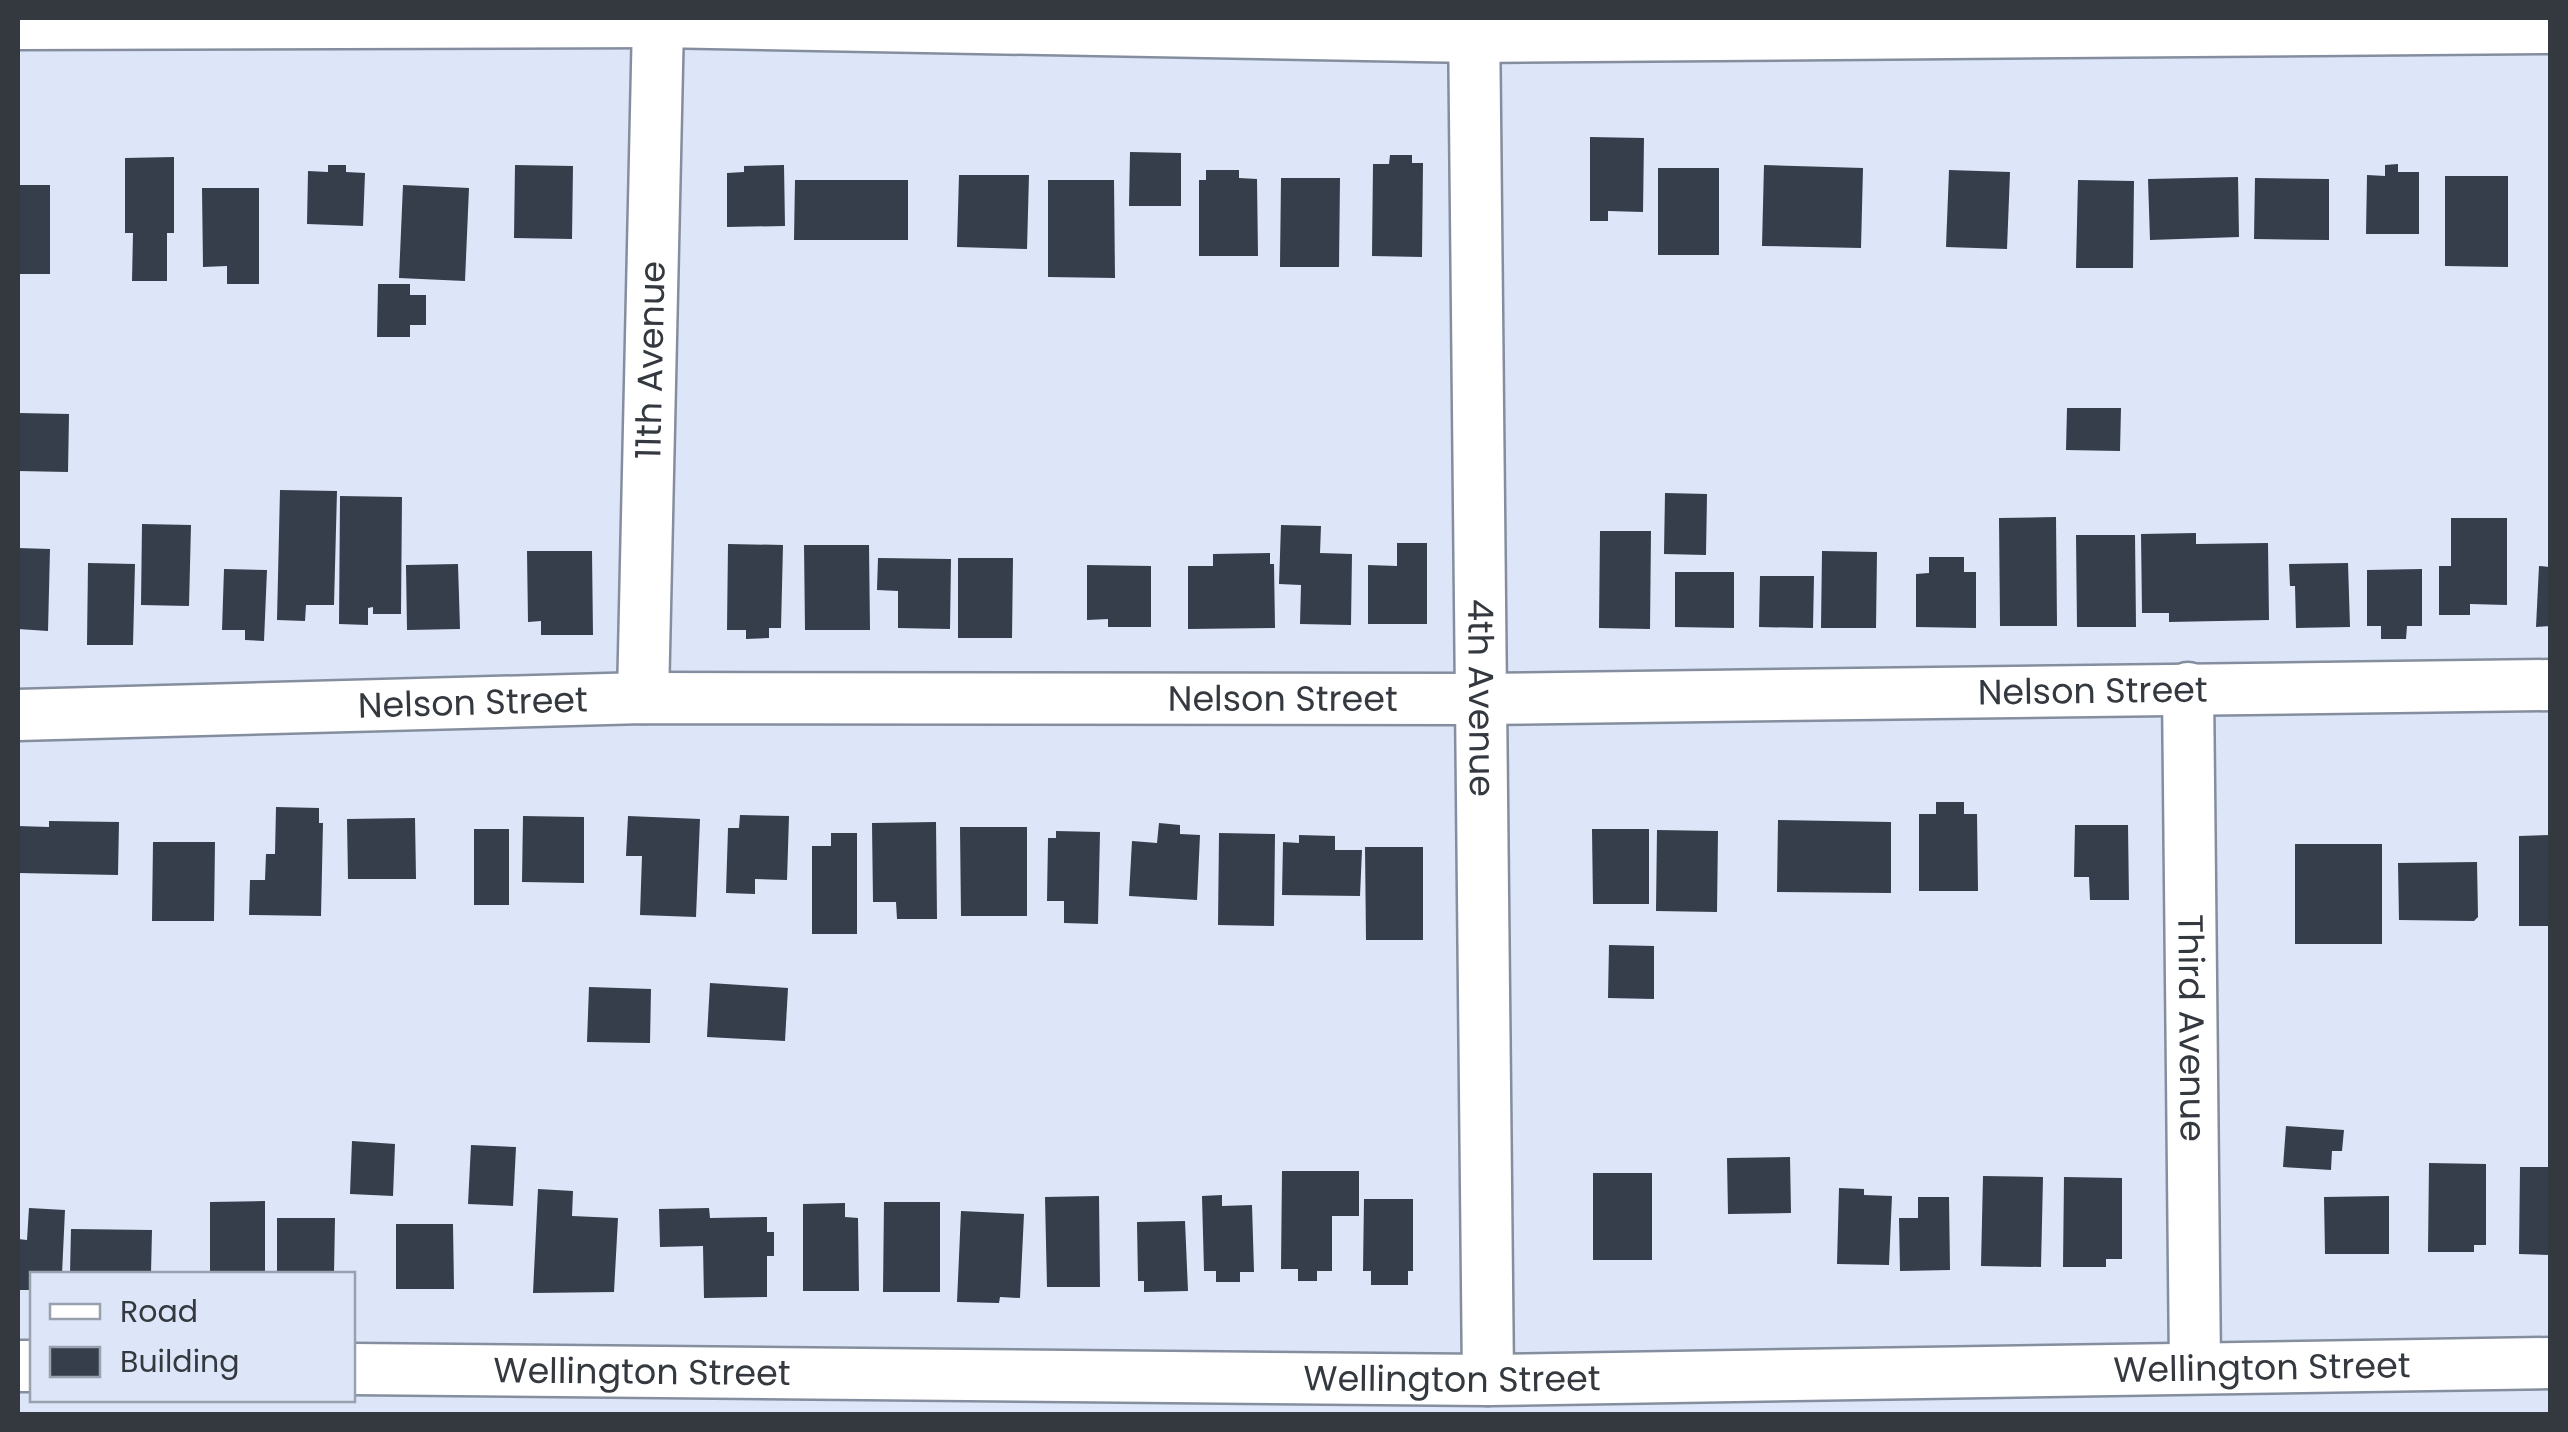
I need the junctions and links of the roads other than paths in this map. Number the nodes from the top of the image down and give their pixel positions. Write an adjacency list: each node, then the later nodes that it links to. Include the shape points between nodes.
1 (658, 22): 2 (street); 3 (street); 7 (street, 11th Avenue)
2 (18, 24)
3 (1474, 27): 4 (street); 8 (street, 4th Avenue)
4 (2550, 28)
5 (2550, 686): 6 (street, Nelson Street)
6 (2188, 688): 8 (street, Nelson Street); 11 (street, Third Avenue)
7 (644, 698): 8 (street, Nelson Street); 9 (street, Nelson Street)
8 (1479, 699): 13 (street, 4th Avenue)
9 (18, 715)
10 (2550, 1363): 11 (street, Wellington Street)
11 (2195, 1366): 13 (street, Wellington Street)
12 (355, 1369): 14 (street, Wellington Street)
13 (1488, 1380): 14 (street, Wellington Street)
14 (1018, 1396)

